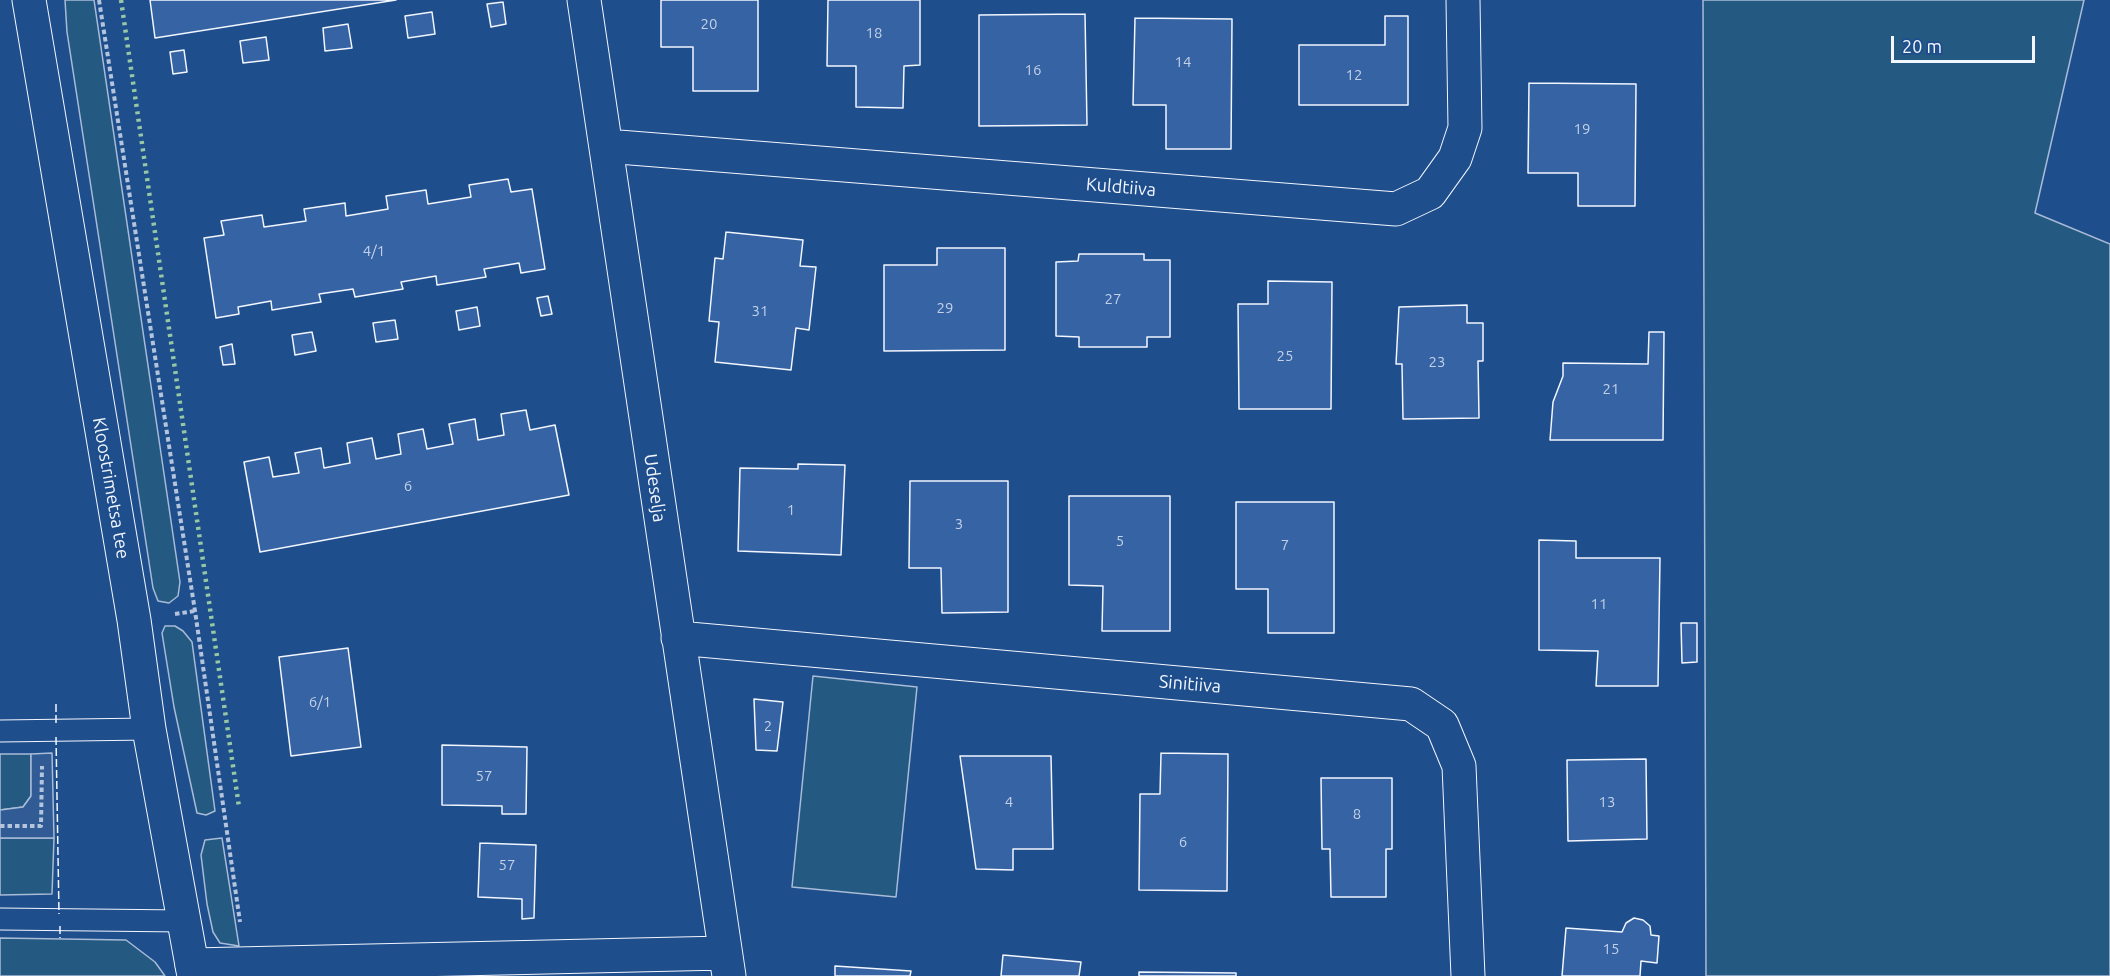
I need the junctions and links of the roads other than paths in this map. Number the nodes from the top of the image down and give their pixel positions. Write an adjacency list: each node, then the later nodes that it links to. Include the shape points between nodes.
1 (29, 0): 6 (street, Kloostrimetsa tee)
2 (584, 0): 4 (street, Udeselja)
3 (1463, 0): 4 (street, Kuldtiiva, via 1465,128 1455,158 1430,193 1396,209)
4 (606, 146): 5 (street, Udeselja)
5 (678, 638): 10 (street, Udeselja); 12 (street, Sinitiiva, via 1411,704 1442,725 1459,766)
6 (149, 729): 7 (lane); 9 (street, Kloostrimetsa tee)
7 (0, 731)
8 (0, 919): 9 (lane)
9 (184, 921): 11 (street, Kloostrimetsa tee)
10 (726, 964): 11 (street, via 246,963)
11 (193, 970)
12 (1468, 976)

